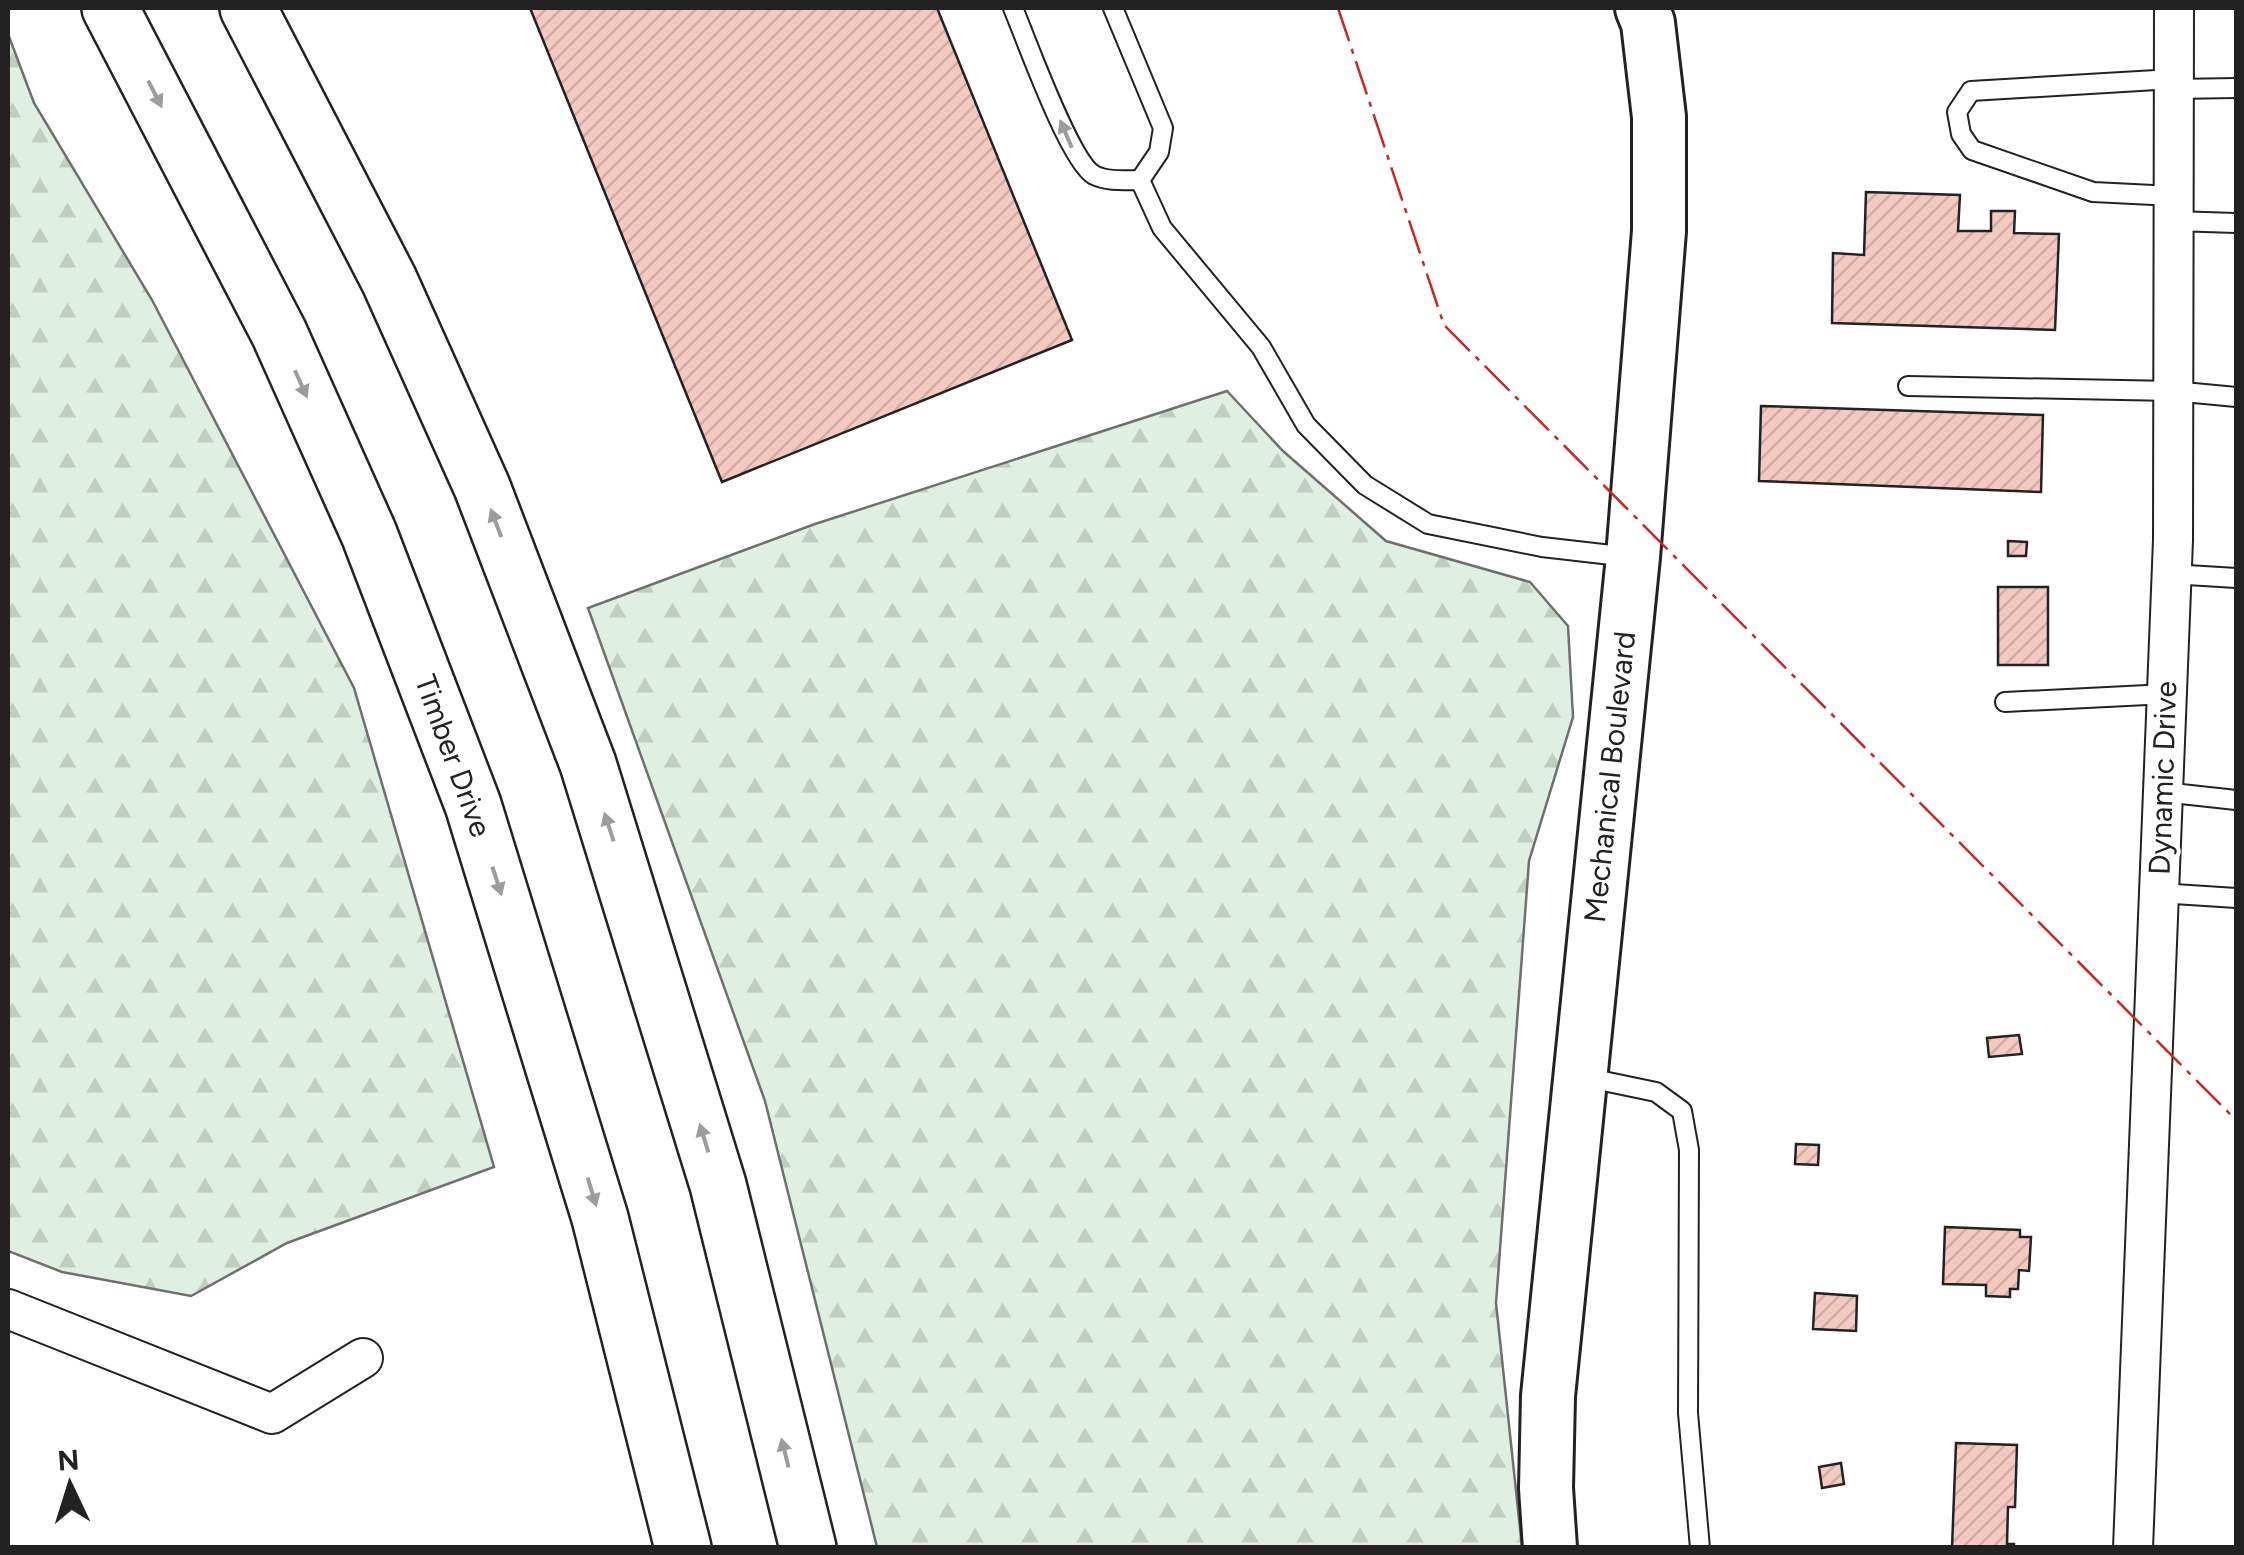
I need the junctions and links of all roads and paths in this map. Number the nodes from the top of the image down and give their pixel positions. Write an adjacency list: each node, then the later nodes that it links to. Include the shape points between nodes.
1 (110, 8): 27 (main road, Timber Drive, one-way to 27, via 278,333 369,534 473,805 600,1218)
2 (248, 8): 28 (main road, one-way to 2, via 718,1185 588,764 466,453 388,280)
3 (1013, 8): 9 (lane, one-way to 3, via 1092,174 1075,153)
4 (1113, 8): 9 (lane, via 1162,128 1159,152)
5 (1642, 8): 15 (street, Mechanical Boulevard, via 1659,116 1659,231)
6 (2174, 8): 7 (street, Dynamic Drive)
7 (2174, 84): 8 (lane); 10 (street, Dynamic Drive); 10 (lane, via 1971,91 1957,112 1972,150 2094,192)
8 (2236, 88)
9 (1140, 180): 15 (lane, via 1162,228 1261,347 1306,425 1365,486 1428,524)
10 (2173, 209): 11 (lane); 13 (street, Dynamic Drive)
11 (2236, 223)
12 (1908, 386): 13 (lane)
13 (2173, 391): 14 (lane); 16 (street, Dynamic Drive)
14 (2236, 397)
15 (1634, 557): 24 (street, Mechanical Boulevard)
16 (2171, 574): 17 (lane); 18 (street, Dynamic Drive)
17 (2236, 578)
18 (2166, 694): 19 (lane); 20 (street, Dynamic Drive)
19 (2005, 702)
20 (2163, 792): 21 (lane); 22 (street, Dynamic Drive)
21 (2236, 800)
22 (2159, 893): 23 (lane); 31 (street, Dynamic Drive)
23 (2236, 898)
24 (1579, 1076): 29 (street, Mechanical Boulevard, via 1548,1396); 30 (lane, via 1656,1092 1682,1111 1689,1150 1688,1414)
25 (8, 1309): 26 (street, via 272,1414)
26 (363, 1358)
27 (682, 1548)
28 (808, 1548)
29 (1550, 1548)
30 (1700, 1548)
31 (2133, 1548)

